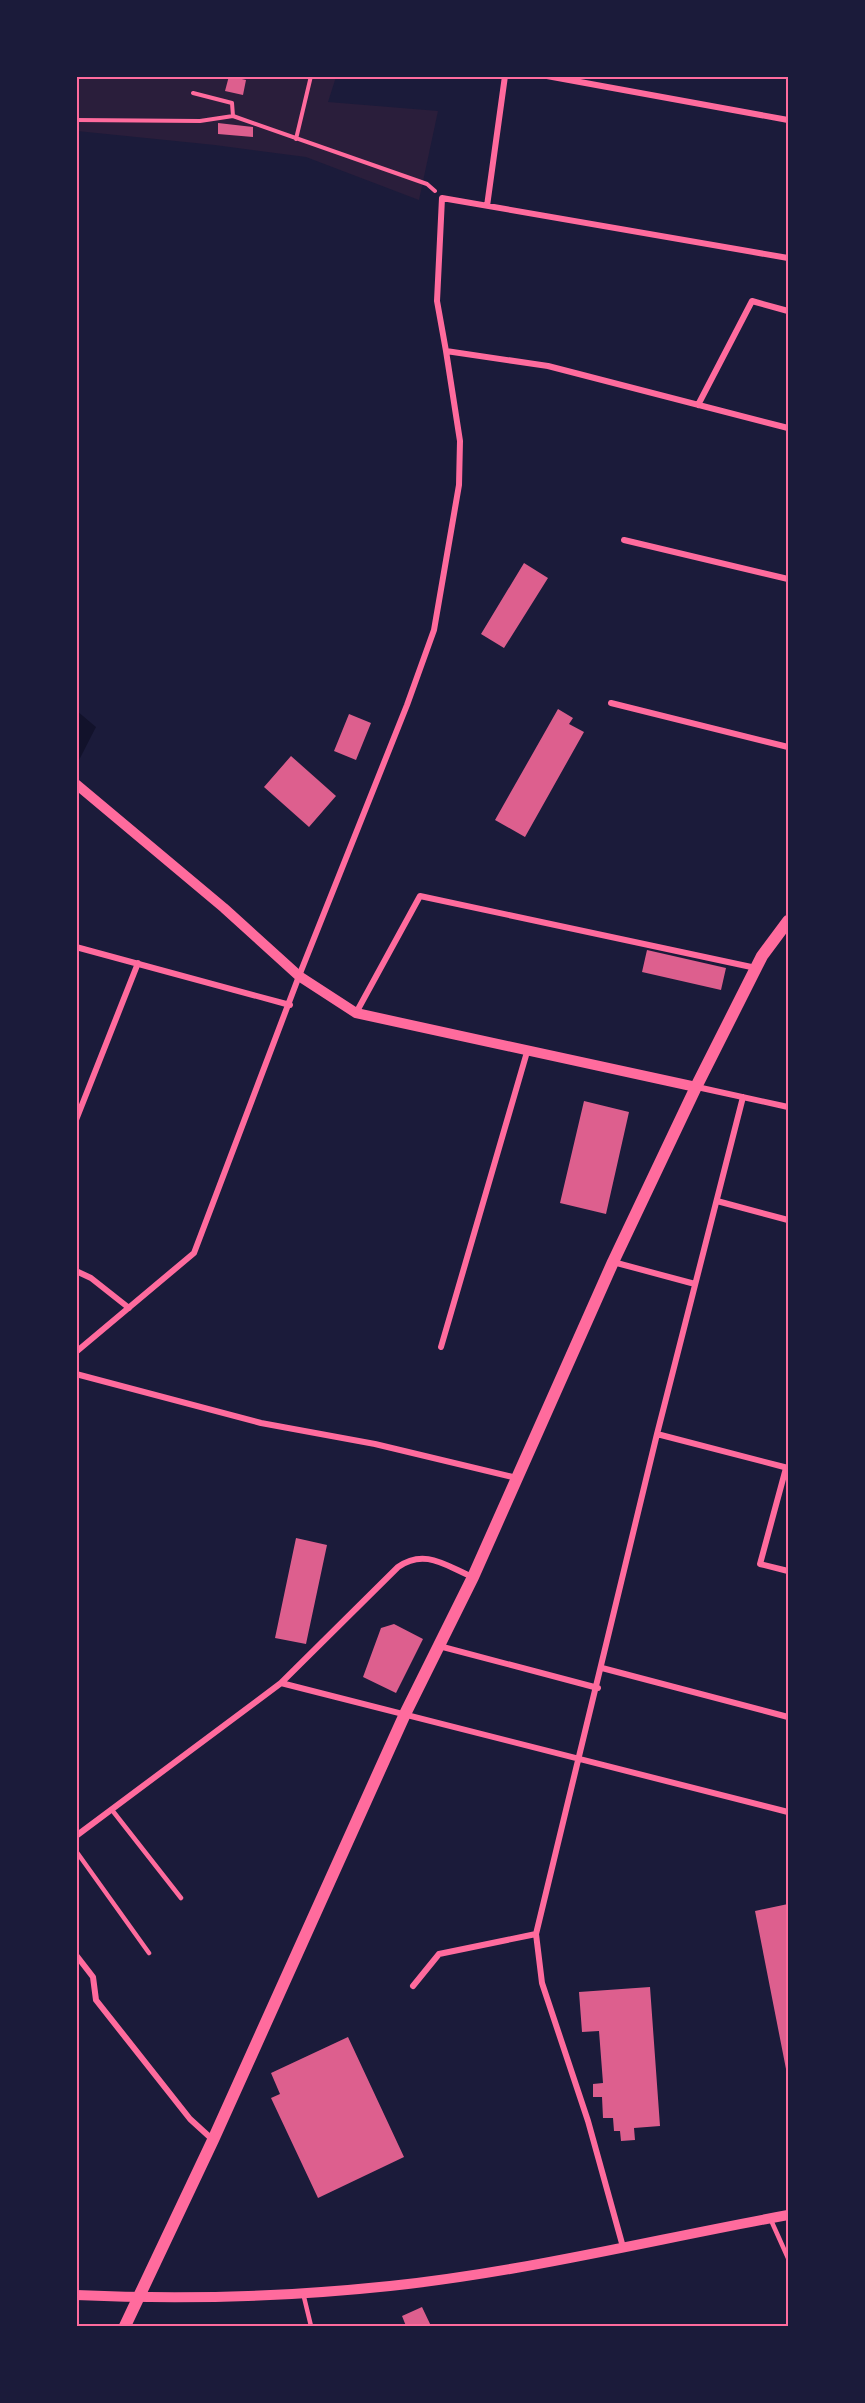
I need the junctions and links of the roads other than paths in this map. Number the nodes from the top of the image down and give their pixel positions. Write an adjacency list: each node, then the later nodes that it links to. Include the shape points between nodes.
1 (505, 76): 4 (street)
2 (547, 76): 3 (street)
3 (789, 120)
4 (487, 206): 5 (street); 7 (street, via 442,198 436,301)
5 (789, 258)
6 (789, 311): 8 (street, via 752,301)
7 (446, 351): 8 (street, via 548,366); 19 (street, via 460,441 459,485 434,630)
8 (698, 405): 9 (street)
9 (789, 428)
10 (624, 540): 11 (street)
11 (789, 579)
12 (611, 703): 13 (street)
13 (789, 747)
14 (76, 784): 19 (street, via 225,908)
15 (789, 921): 18 (main road)
16 (76, 946): 17 (street)
17 (138, 963): 20 (street); 26 (street)
18 (756, 968): 21 (street, via 420,896); 23 (main road)
19 (299, 976): 20 (street); 21 (street)
20 (290, 1005): 32 (street, via 194,1253)
21 (356, 1013): 22 (street)
22 (527, 1052): 23 (street); 33 (street)
23 (696, 1087): 24 (street); 29 (main road)
24 (743, 1097): 25 (street); 27 (street)
25 (789, 1107)
26 (76, 1120)
27 (717, 1201): 28 (street); 31 (street)
28 (789, 1220)
29 (613, 1262): 31 (street); 38 (main road)
30 (76, 1271): 32 (street)
31 (695, 1284): 36 (street)
32 (129, 1308): 34 (street)
33 (441, 1347)
34 (76, 1352)
35 (76, 1374): 38 (street, via 261,1423 375,1444)
36 (657, 1434): 37 (street); 42 (street)
37 (787, 1468): 39 (street, via 760,1564)
38 (517, 1478): 40 (main road)
39 (789, 1571)
40 (472, 1577): 41 (main road); 43 (street, via 427,1558 412,1558 398,1567)
41 (438, 1646): 44 (street); 45 (main road)
42 (602, 1668): 44 (street); 46 (street)
43 (281, 1683): 45 (street); 48 (street)
44 (598, 1688): 47 (street)
45 (405, 1714): 47 (street); 57 (main road)
46 (789, 1717)
47 (580, 1758): 49 (street); 53 (street)
48 (112, 1810): 50 (street); 52 (lane)
49 (789, 1812)
50 (76, 1836)
51 (76, 1851): 54 (lane)
52 (181, 1898)
53 (536, 1934): 56 (street, via 439,1954); 60 (street, via 542,1983 573,2072)
54 (149, 1953)
55 (76, 1955): 57 (street, via 93,1977 96,2000 190,2119)
56 (413, 1986)
57 (213, 2140): 64 (main road)
58 (789, 2215): 59 (street)
59 (770, 2218): 60 (street); 61 (lane)
60 (623, 2247): 62 (street, via 456,2277)
61 (789, 2258)
62 (303, 2293): 64 (street); 66 (lane)
63 (76, 2295): 64 (street)
64 (138, 2298): 65 (main road)
65 (125, 2326)
66 (311, 2326)

